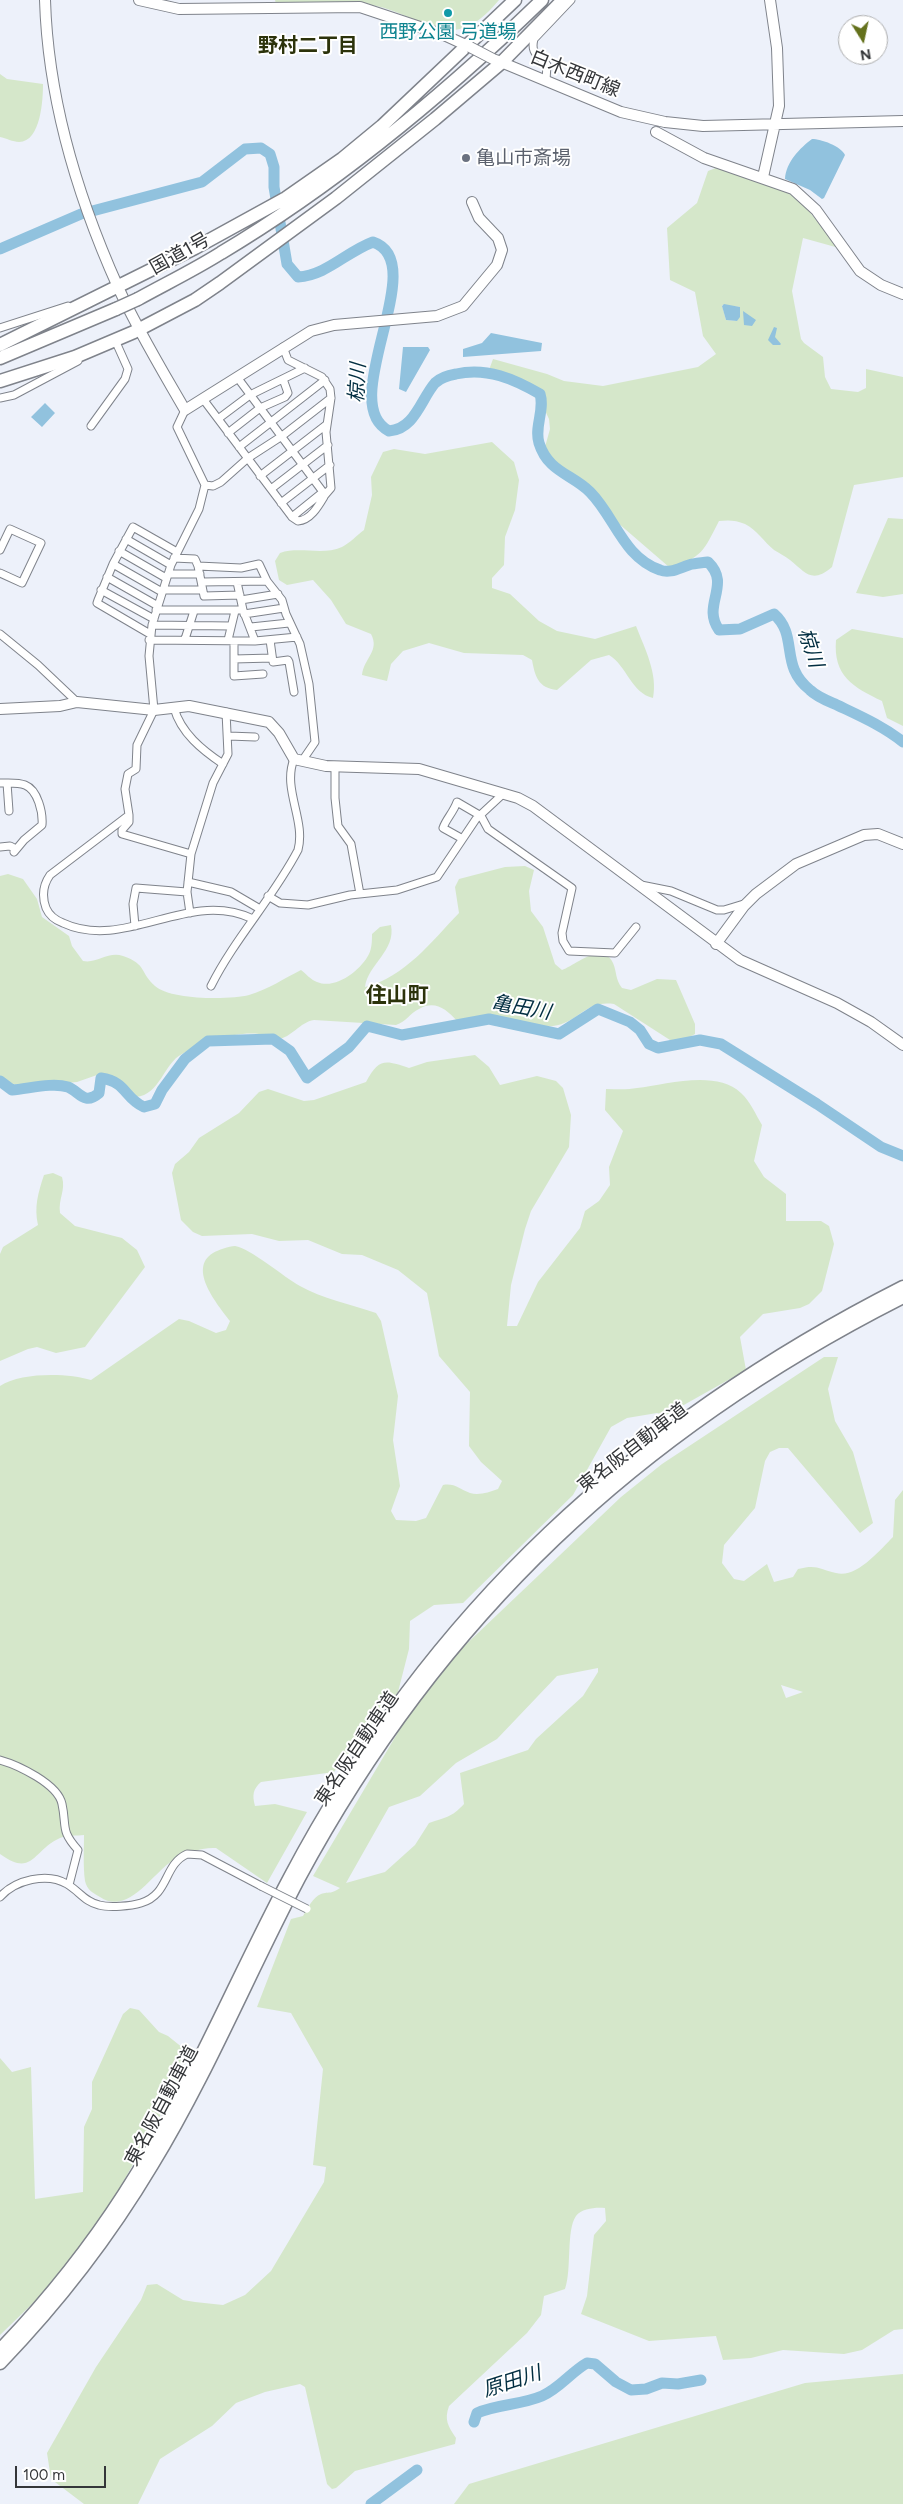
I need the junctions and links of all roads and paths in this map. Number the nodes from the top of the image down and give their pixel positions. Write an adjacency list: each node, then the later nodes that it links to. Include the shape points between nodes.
1 (45, 0): 20 (street, via 60,111 84,198)
2 (139, 0): 10 (street, 白木西町線, via 179,9 360,7)
3 (515, 0): 9 (highway)
4 (530, 0): 16 (highway, 国道1号)
5 (542, 0): 16 (highway, 国道1号, via 418,112)
6 (563, 0): 11 (highway)
7 (571, 0): 12 (street, via 534,39 534,54 547,65)
8 (770, 0): 14 (street, via 779,83)
9 (506, 5): 10 (highway)
10 (468, 46): 11 (street, 白木西町線, bridge); 17 (highway)
11 (497, 61): 12 (street, 白木西町線); 24 (highway, via 358,181 194,300)
12 (546, 80): 14 (street, 白木西町線, via 622,112 665,122 702,126)
13 (903, 121): 14 (street, 白木西町線)
14 (775, 124): 18 (street)
15 (656, 132): 18 (street, via 704,158)
16 (362, 156): 17 (highway, 国道1号)
17 (345, 163): 20 (highway, via 222,234); 29 (highway, 国道1号, bridge, via 297,204 230,248 138,299)
18 (763, 177): 21 (street, via 793,189 807,200 854,265 874,281)
19 (472, 202): 27 (street, via 479,218 502,245 502,254 464,306 443,315 334,325 311,331)
20 (118, 287): 22 (highway); 24 (street)
21 (903, 294)
22 (80, 304): 23 (street); 26 (highway)
23 (0, 328)
24 (140, 329): 25 (highway); 40 (street)
25 (115, 340): 28 (highway); 44 (street, via 128,369 125,379)
26 (0, 345)
27 (283, 347): 30 (street, via 288,360); 31 (street)
28 (95, 349): 34 (highway); 36 (street, via 22,390)
29 (0, 358)
30 (305, 368): 32 (street); 33 (street)
31 (237, 377): 35 (street); 38 (street)
32 (283, 379): 35 (street); 39 (street, via 288,393 285,397)
33 (325, 380): 37 (street); 42 (street)
34 (0, 381)
35 (250, 395): 39 (street); 41 (street)
36 (0, 398)
37 (331, 398): 43 (street); 46 (street)
38 (203, 399): 40 (street); 41 (street)
39 (260, 408): 42 (street); 45 (street)
40 (186, 410): 55 (street, via 177,427)
41 (218, 419): 45 (street)
42 (270, 422): 46 (street); 48 (street)
43 (326, 425): 47 (street); 49 (street)
44 (91, 426)
45 (228, 433): 48 (street)
46 (282, 436): 49 (street); 50 (street)
47 (328, 446): 51 (street); 52 (street)
48 (239, 447): 50 (street)
49 (293, 451): 51 (street); 53 (street)
50 (248, 458): 53 (street); 55 (street, via 221,482)
51 (303, 464): 54 (street); 56 (street)
52 (330, 465): 54 (street); 57 (street, via 331,488)
53 (260, 476): 56 (street)
54 (313, 478): 57 (street); 58 (street)
55 (205, 485): 62 (street, via 199,509)
56 (271, 489): 58 (street)
57 (324, 493): 58 (street, via 315,510 302,521 292,517)
58 (281, 502)
59 (126, 539): 61 (street); 62 (street); 62 (street, via 133,527)
60 (0, 550): 65 (street, via 10,529 41,543 22,583)
61 (119, 552): 63 (street); 66 (street)
62 (174, 558): 64 (street, via 195,559); 66 (street)
63 (113, 564): 67 (street); 72 (street)
64 (198, 566): 68 (street, via 241,568 259,564); 69 (street)
65 (0, 573)
66 (167, 576): 69 (street); 72 (street)
67 (107, 577): 71 (street); 75 (street)
68 (267, 581): 70 (street); 73 (street)
69 (201, 582): 70 (street); 72 (street); 74 (street, via 204,596)
70 (237, 582): 74 (street)
71 (101, 590): 79 (street); 85 (street, via 97,604)
72 (163, 591): 75 (street)
73 (278, 594): 74 (street); 76 (street)
74 (241, 598): 78 (street)
75 (157, 608): 77 (street); 79 (street)
76 (284, 608): 78 (street); 80 (street)
77 (194, 611): 78 (street); 81 (street)
78 (241, 612): 82 (street); 83 (street)
79 (153, 622): 81 (street); 85 (street)
80 (290, 623): 83 (street); 86 (street)
81 (190, 625): 82 (street); 87 (street)
82 (231, 626): 89 (street)
83 (251, 627): 90 (street)
84 (0, 634): 95 (street)
85 (150, 637): 87 (street); 98 (street)
86 (297, 637): 88 (street); 102 (street, via 309,684 315,742)
87 (185, 639): 89 (street)
88 (270, 640): 90 (street); 91 (street)
89 (231, 641): 90 (street); 92 (street)
90 (255, 641)
91 (272, 658): 92 (street); 94 (street, via 272,662 288,660)
92 (234, 659): 93 (street, via 234,676)
93 (263, 674)
94 (294, 692)
95 (77, 702): 97 (street); 98 (street)
96 (174, 708): 98 (street); 99 (street, via 189,706); 103 (street, via 177,718 200,749)
97 (0, 709)
98 (154, 710): 108 (street, via 137,745 136,769 128,774 125,782)
99 (226, 712): 100 (street); 102 (street, via 269,722)
100 (228, 736): 101 (street); 103 (street, via 228,754)
101 (255, 737)
102 (298, 760): 104 (street); 118 (street, via 289,771 299,844)
103 (223, 764): 113 (street, via 206,804)
104 (336, 766): 106 (street, via 419,769); 117 (street, via 338,826 352,847)
105 (4, 783): 107 (street); 112 (street, via 20,783 29,787 40,805 42,825 15,851 10,846)
106 (504, 793): 109 (street); 115 (street, via 533,806)
107 (9, 811)
108 (129, 815): 113 (street, via 122,834); 123 (street, via 50,875 44,888 44,898 49,914 78,929 102,931)
109 (481, 816): 110 (street); 110 (street, via 457,802 443,828); 124 (street, via 488,829 572,888 562,933 569,951 615,953)
110 (461, 838): 117 (street, via 437,877 397,890)
111 (903, 844): 119 (street, via 878,834 864,835 796,864)
112 (0, 847)
113 (191, 854): 114 (street)
114 (188, 882): 116 (street); 120 (street, via 231,892)
115 (636, 884): 119 (street, via 670,891 717,910); 125 (street)
116 (187, 892): 121 (street); 123 (street, via 136,888 133,904)
117 (360, 894): 118 (street, via 308,905 280,903)
118 (268, 896): 120 (street)
119 (747, 903): 125 (street)
120 (260, 909): 122 (street)
121 (190, 913): 122 (street, via 234,911); 123 (street)
122 (253, 918): 126 (street)
123 (135, 926)
124 (636, 927)
125 (716, 944): 127 (street, via 749,966 854,1012)
126 (211, 986)
127 (903, 1045)
128 (903, 1287): 134 (highway, 東名阪自動車道, via 776,1357 639,1452 538,1540 443,1645 393,1708 326,1810 182,2092 126,2191 61,2281)
129 (903, 1298): 135 (highway, 東名阪自動車道, via 782,1364 646,1459 581,1513 461,1637 400,1714 335,1814 186,2104 133,2196 87,2262 43,2317)
130 (0, 1760): 131 (street, via 21,1768 59,1795 65,1833 78,1850)
131 (69, 1885): 132 (street, via 54,1879 34,1880 19,1884); 133 (street, bridge, via 82,1897 100,1906 140,1903 161,1891 172,1866 187,1854 202,1855)
132 (0, 1897)
133 (308, 1910)
134 (0, 2350)
135 (0, 2363)

